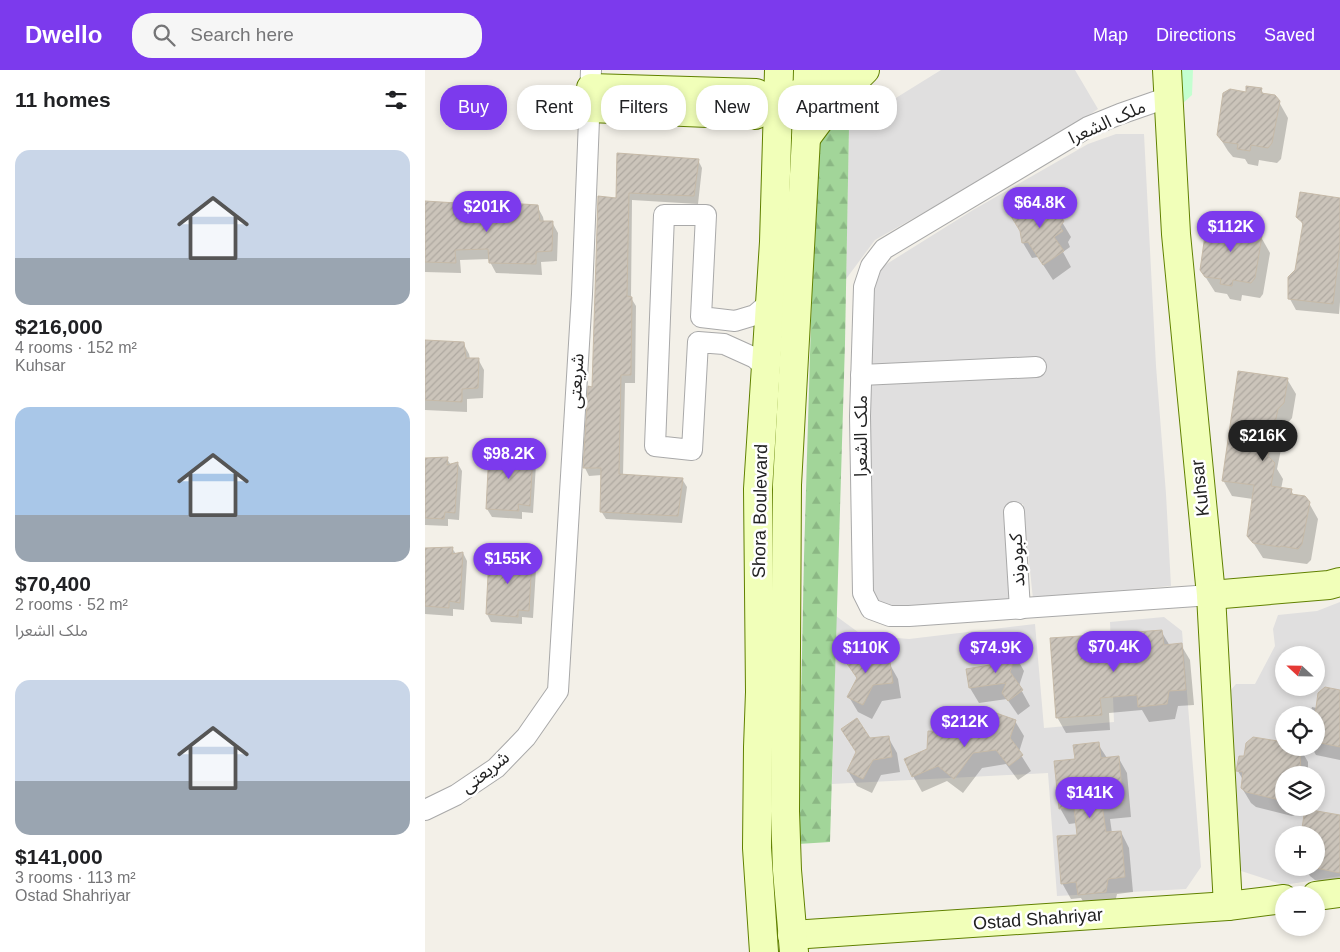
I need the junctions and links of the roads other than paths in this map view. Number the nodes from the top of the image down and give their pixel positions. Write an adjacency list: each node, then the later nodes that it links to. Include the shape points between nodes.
1 (779, 70): 6 (main road, Shora Boulevard)
2 (846, 70): 5 (main road)
3 (865, 70): 11 (main road, via 832,103)
4 (1167, 70): 8 (main road, Kuhsar)
5 (808, 80): 11 (main road, Shora Boulevard)
6 (779, 85)
7 (591, 88): 9 (main road, via 756,93)
8 (1169, 97): 17 (street, ملک الشعرا, via 1088,127 884,249 871,266 864,288); 20 (main road, Kuhsar, via 1176,234)
9 (778, 104): 12 (main road, Shora Boulevard)
10 (589, 130): 22 (street, شریعتی, via 558,691 526,737 496,768 456,795)
11 (806, 138): 27 (main road, Shora Boulevard, via 787,485 785,811)
12 (770, 302): 13 (street, via 755,315 735,320); 16 (main road, Shora Boulevard)
13 (701, 317): 14 (street); 14 (street, via 706,215 664,214 655,446 692,450)
14 (698, 342): 16 (street, via 724,344 755,358)
15 (1036, 367): 17 (street)
16 (766, 368): 28 (main road, Shora Boulevard, via 758,508 760,692 757,848)
17 (861, 375): 21 (street, ملک الشعرا, via 863,593 871,608 890,616)
18 (1014, 512): 21 (street, کبودوند)
19 (1340, 582): 20 (main road)
20 (1211, 595): 21 (street, ملک الشعرا); 26 (main road, Kuhsar)
21 (1020, 609)
22 (425, 810)
23 (1340, 893): 24 (main road)
24 (1325, 895)
25 (1275, 901): 26 (main road, Ostad Shahriyar)
26 (1228, 906): 27 (main road, Ostad Shahriyar, via 961,924)
27 (793, 943)
28 (764, 952)

